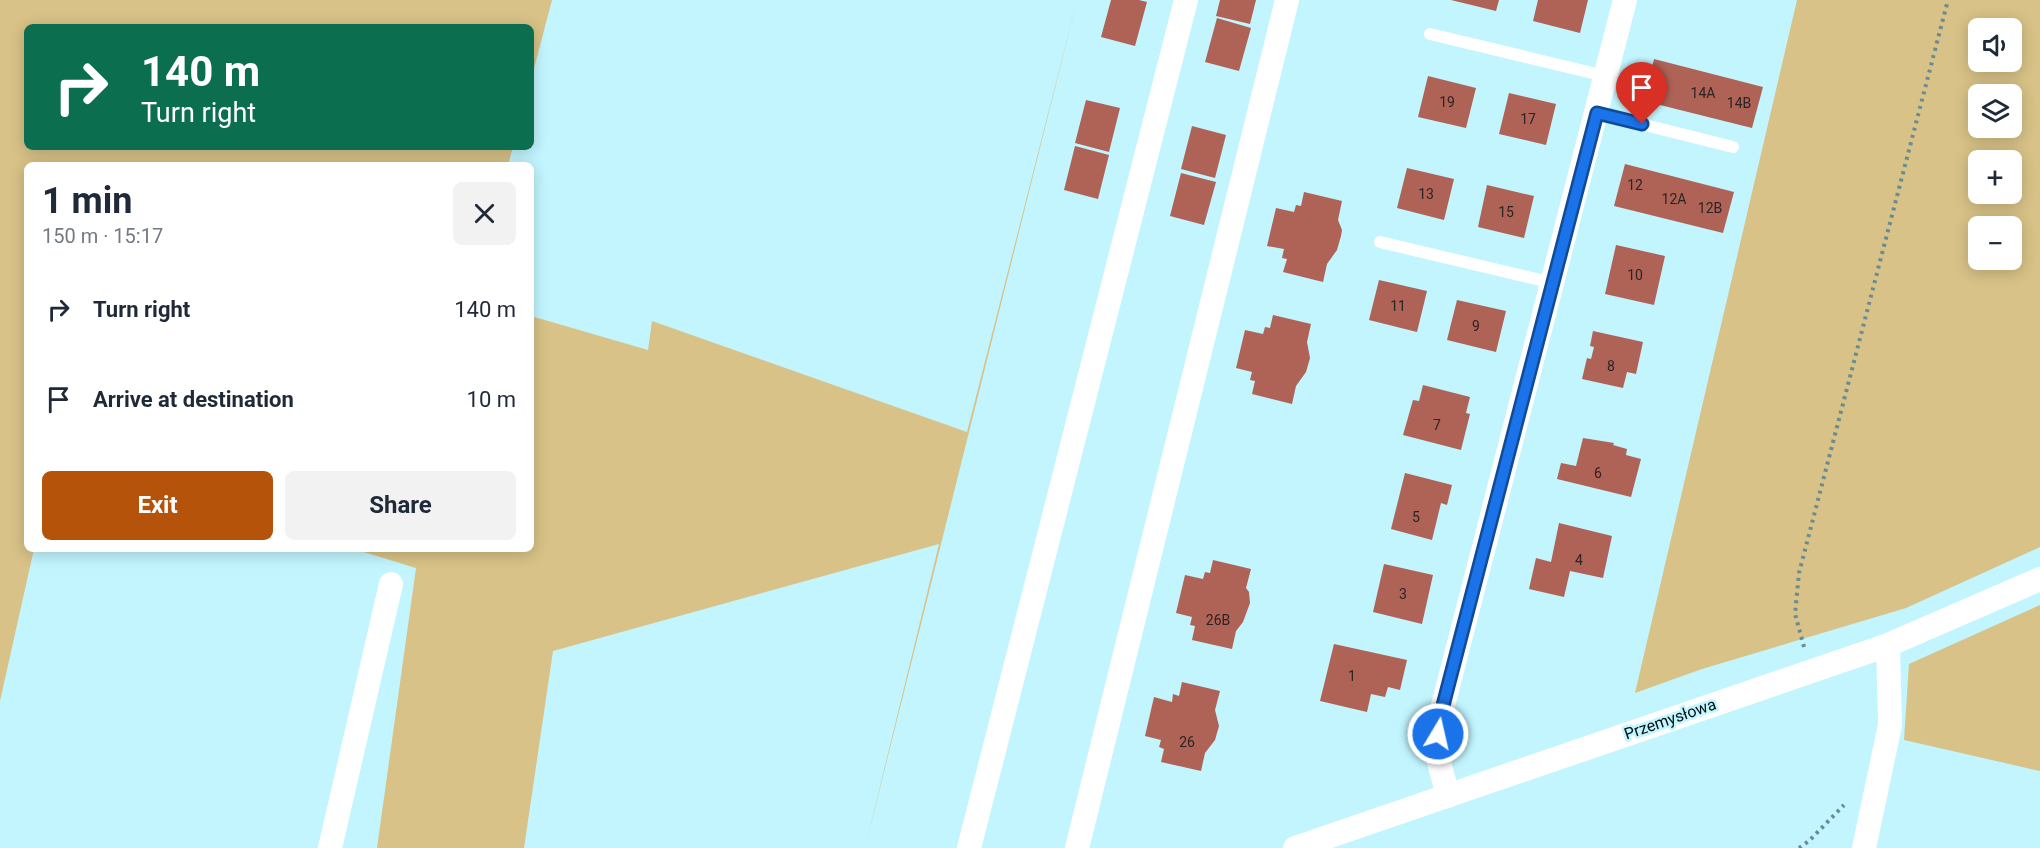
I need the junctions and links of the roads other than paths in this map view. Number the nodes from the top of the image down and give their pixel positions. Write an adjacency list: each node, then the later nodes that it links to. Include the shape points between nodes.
1 (1186, 0): 15 (street)
2 (1287, 0): 16 (street)
3 (1625, 0): 5 (street)
4 (1430, 34): 5 (lane)
5 (1605, 76): 6 (street)
6 (1597, 113): 7 (lane); 9 (street)
7 (1732, 147)
8 (1380, 242): 9 (lane)
9 (1552, 283): 13 (street, via 1440,717 1436,751)
10 (2040, 579): 12 (street, Przemysłowa)
11 (391, 584): 14 (street)
12 (1888, 645): 13 (street, Przemysłowa); 18 (street, via 1890,725)
13 (1448, 796): 17 (street, Przemysłowa)
14 (330, 848)
15 (969, 848)
16 (1077, 848)
17 (1295, 848)
18 (1864, 848)

